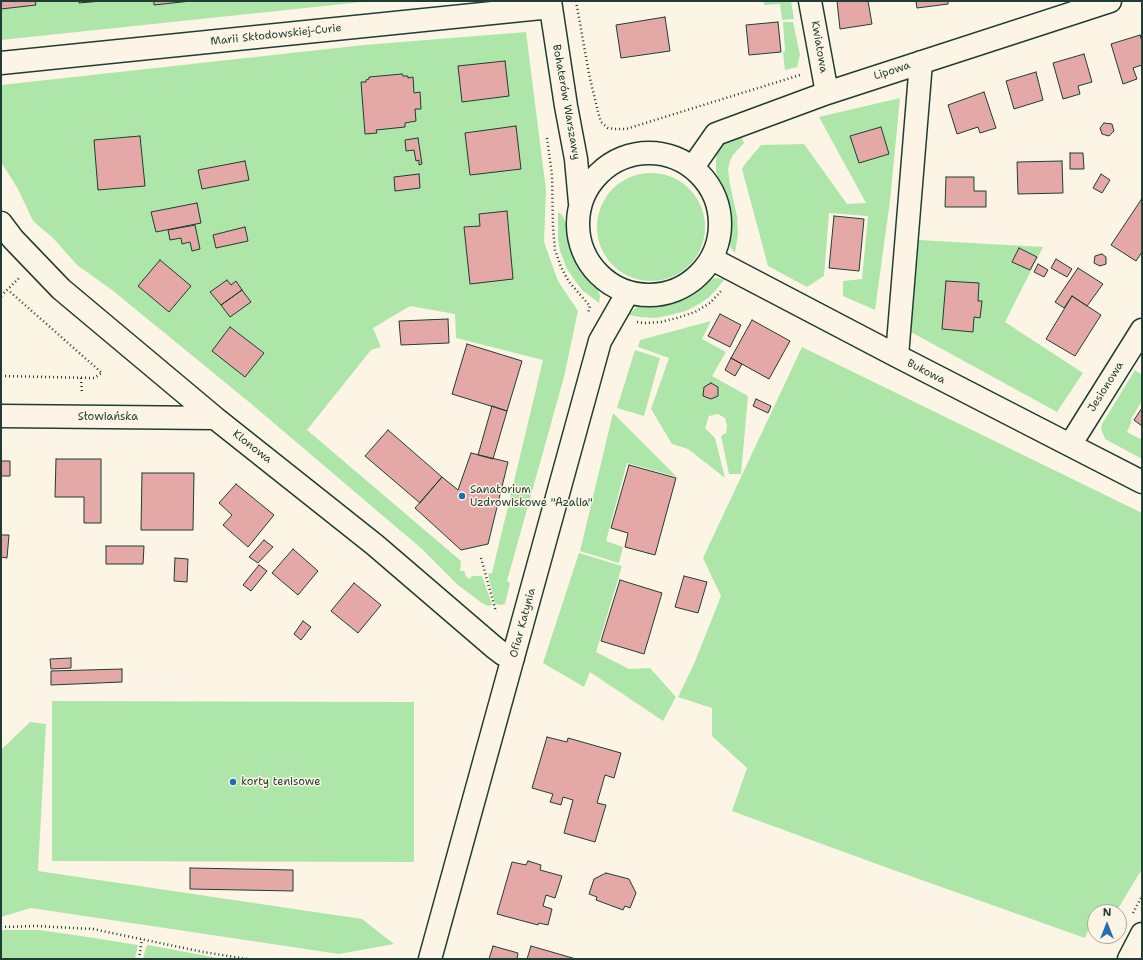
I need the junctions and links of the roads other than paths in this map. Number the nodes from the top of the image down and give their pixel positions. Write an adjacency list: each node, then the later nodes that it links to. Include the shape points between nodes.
1 (810, 1): 6 (street, Kwiatowa)
2 (1110, 1): 4 (street, Lipowa)
3 (550, 4): 5 (street, Marii Skłodowskiej-Curie); 8 (street, Bohaterów Warszawy, via 576,159)
4 (921, 62): 6 (street, Lipowa); 13 (street)
5 (1, 63)
6 (827, 93): 7 (street, Lipowa, via 716,134)
7 (693, 167): 8 (street, via 673,156 650,153 627,156 607,166 591,182); 10 (street, via 707,182 717,200 721,220 719,240)
8 (580, 203): 11 (street, via 577,225 581,247 588,260 608,282)
9 (1, 223): 15 (street, Klonowa, via 13,239 61,288)
10 (712, 259): 11 (street, via 696,278 676,290 652,295); 13 (street, Bukowa)
11 (628, 292): 18 (street, Ofiar Katynia, via 600,341)
12 (1142, 330): 16 (street, Jesionowa)
13 (896, 356): 16 (street, Bukowa)
14 (1, 416): 15 (street, Słowiańska)
15 (215, 418): 18 (street, Klonowa, via 375,545 495,648)
16 (1070, 444): 17 (street, Bukowa)
17 (1142, 482)
18 (513, 658): 20 (street, Ofiar Katynia)
19 (1142, 934): 21 (street)
20 (430, 959)
21 (1129, 959)

